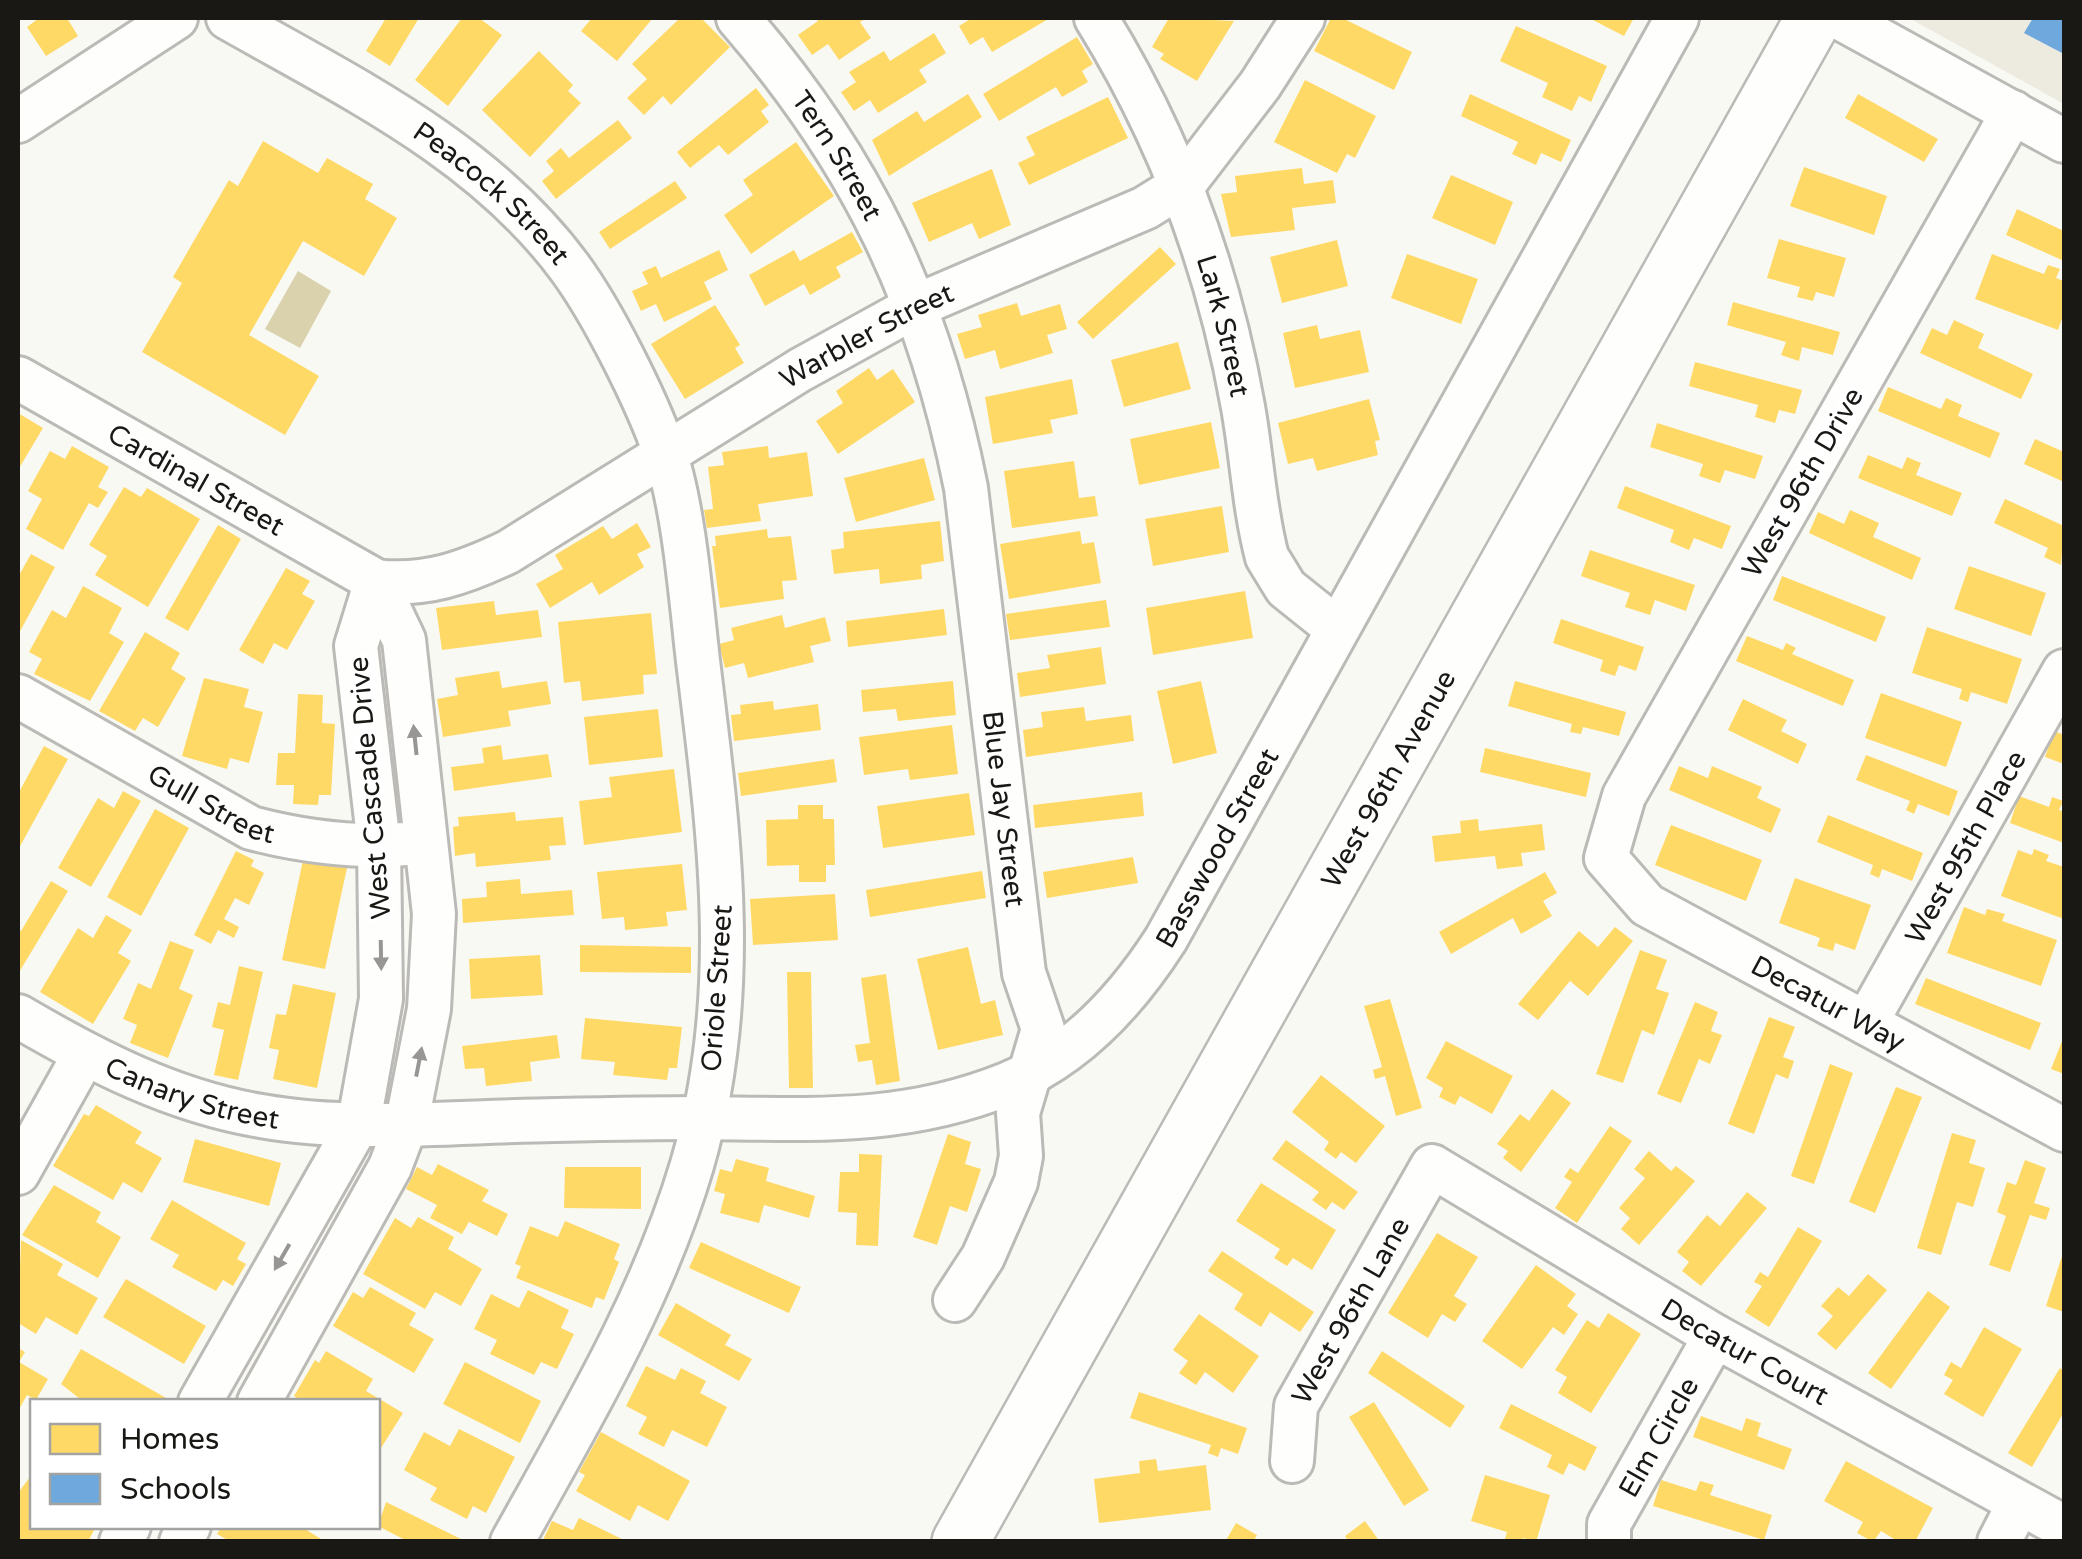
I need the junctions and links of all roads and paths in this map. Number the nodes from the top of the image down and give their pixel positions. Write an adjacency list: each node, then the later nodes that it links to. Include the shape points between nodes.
1 (176, 18): 10 (street)
2 (228, 18): 15 (street, Peacock Street, via 426,130 508,198 570,268)
3 (738, 18): 13 (street, Tern Street, via 830,137)
4 (1096, 18): 12 (street, Lark Street, via 1135,80)
5 (1303, 18): 12 (street, Warbler Street)
6 (1677, 18): 17 (street, Basswood Street)
7 (1814, 18): 40 (street, West 96th Avenue)
8 (1840, 18): 9 (street)
9 (2013, 112): 11 (street); 22 (street, West 96th Drive, via 1624,796)
10 (18, 121)
11 (2064, 141)
12 (1184, 184): 13 (street, Warbler Street, via 1145,208); 17 (street, Lark Street, via 1228,335 1266,558 1286,588)
13 (918, 305): 15 (street, Warbler Street); 26 (street, Blue Jay Street, via 966,488 1024,973 1043,1030)
14 (18, 378): 16 (street, Cardinal Street)
15 (666, 454): 16 (street, Warbler Street, via 469,571 432,581); 27 (street, Oriole Street, via 690,590 723,870 717,1047)
16 (376, 581): 20 (street, West Cascade Drive, one-way to 16, via 404,640); 21 (street, West Cascade Drive, via 356,646)
17 (1336, 628): 26 (street, Basswood Street, via 1135,988)
18 (2064, 672): 24 (street, West 95th Place)
19 (18, 696): 21 (street, Gull Street, via 251,828)
20 (427, 842): 21 (street, Gull Street); 28 (street, West Cascade Drive, one-way to 20, via 429,1009 434,914)
21 (379, 846): 28 (street, West Cascade Drive, one-way to 28)
22 (1606, 858): 24 (street, Decatur Way, via 1646,906)
23 (18, 1016): 25 (street, Canary Street)
24 (1866, 1023): 29 (street, Decatur Way)
25 (84, 1055): 28 (street, Canary Street, via 136,1080 262,1116); 31 (street)
26 (1032, 1072): 27 (street, Basswood Street, via 950,1102 886,1116 813,1122); 32 (street, Blue Jay Street, via 1018,1112 1022,1156 1016,1182 984,1258)
27 (702, 1118): 28 (street, Basswood Street); 39 (street, Oriole Street, via 644,1297)
28 (383, 1122): 34 (street, West Cascade Drive, one-way to 34); 35 (street, West Cascade Drive, via 390,1167)
29 (2064, 1130)
30 (1432, 1166): 33 (street, Decatur Court); 36 (street, West 96th Lane, via 1296,1406)
31 (18, 1173)
32 (955, 1300)
33 (1716, 1336): 37 (street, Decatur Court); 41 (street, Elm Circle, via 1609,1524)
34 (209, 1386): 35 (street)
35 (261, 1399)
36 (1292, 1462)
37 (2019, 1503): 38 (street, Decatur Court); 42 (street)
38 (2064, 1527)
39 (512, 1542)
40 (960, 1542)
41 (1609, 1542)
42 (1999, 1542)

